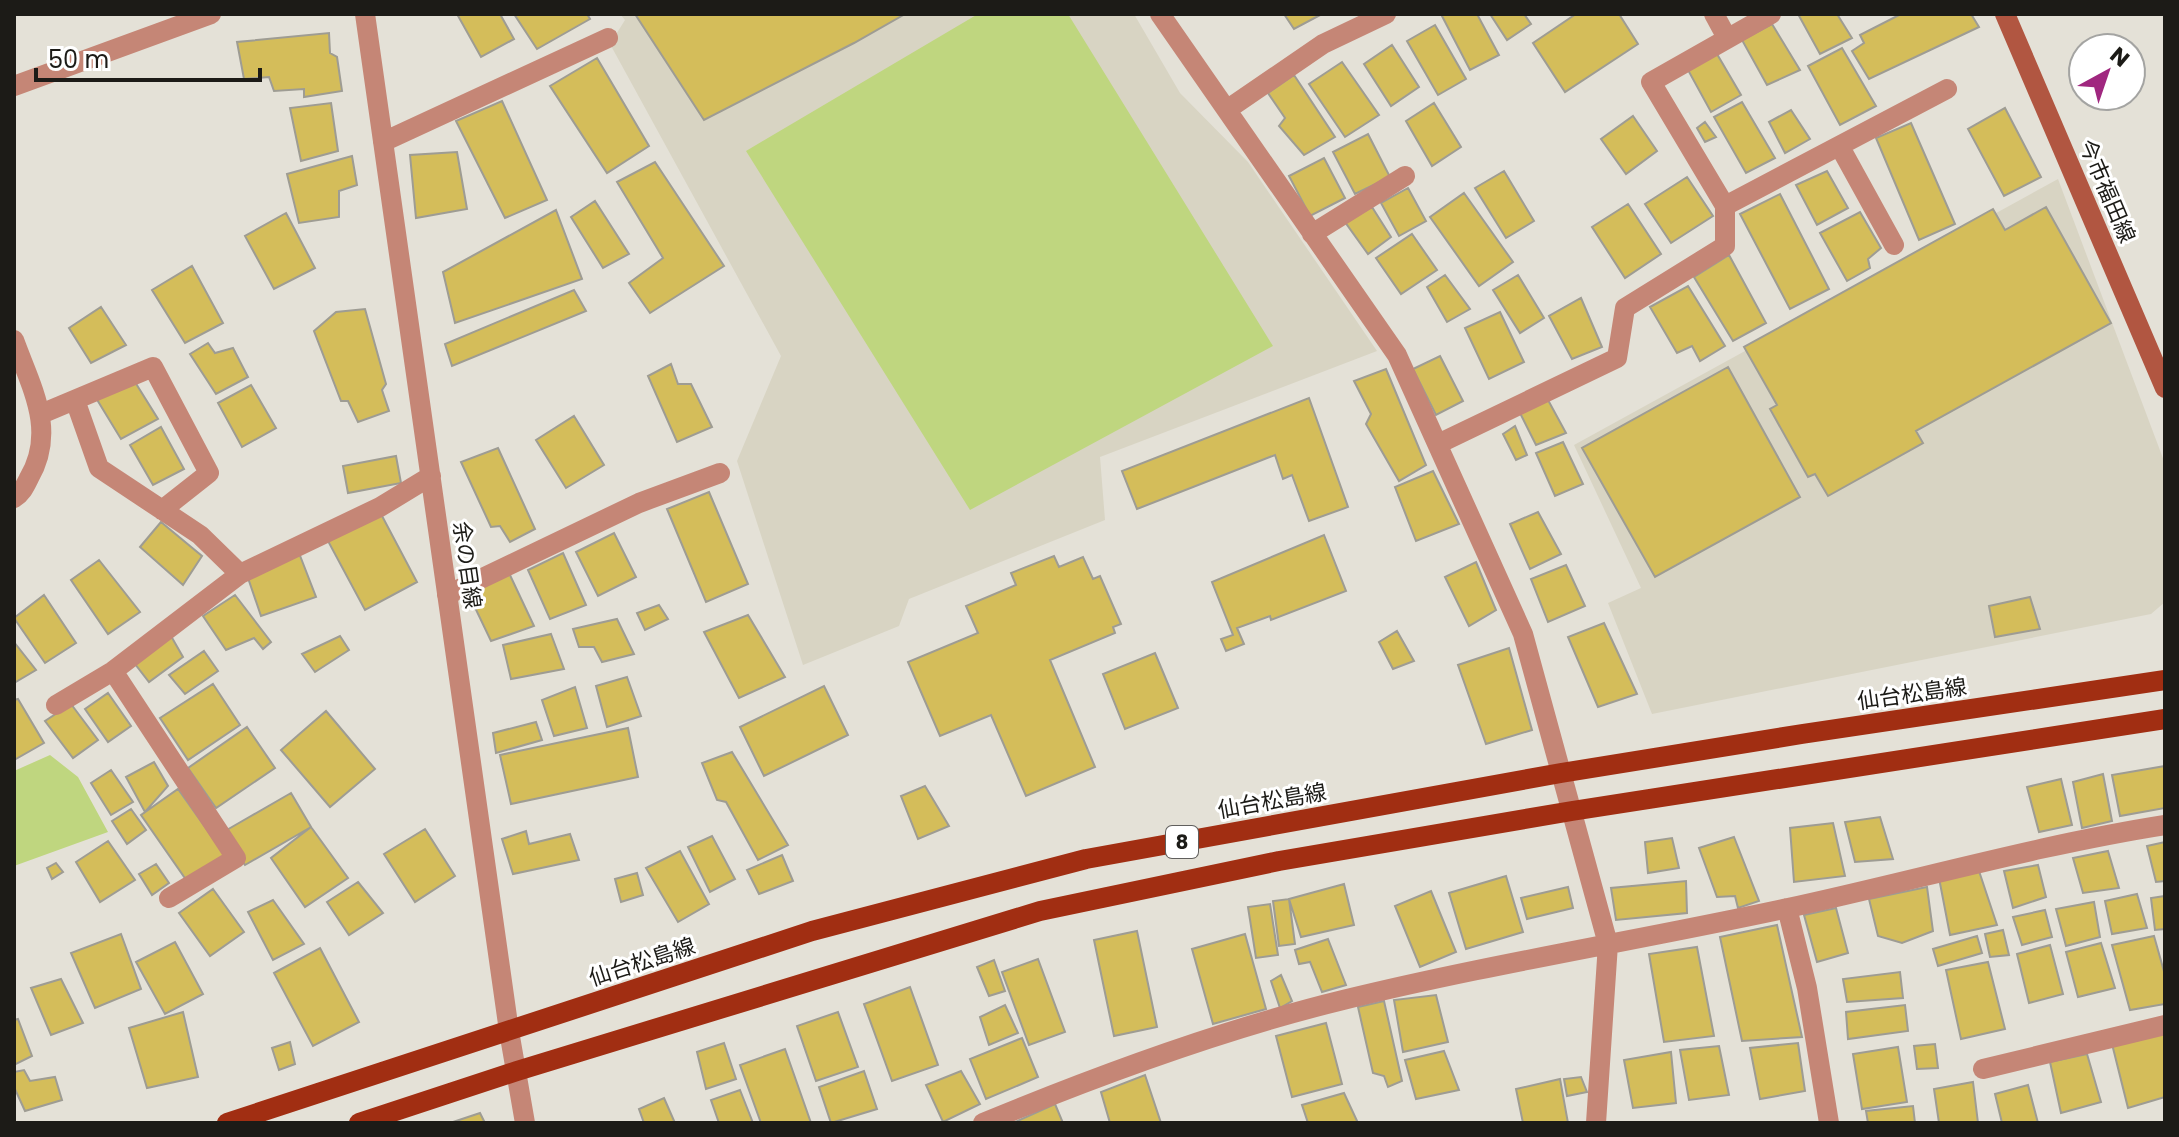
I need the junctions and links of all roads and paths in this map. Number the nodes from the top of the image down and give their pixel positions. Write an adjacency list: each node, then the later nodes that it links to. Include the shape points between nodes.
1 (211, 14): 10 (street)
2 (365, 14): 13 (street, 余の目線)
3 (1160, 14): 12 (street)
4 (1386, 14): 12 (street, via 1323,44)
5 (1714, 14): 9 (street)
6 (1771, 14): 9 (street)
7 (2005, 14): 20 (main road, 今市福田線)
8 (608, 38): 13 (street)
9 (1727, 38): 16 (street, via 1651,82)
10 (14, 86)
11 (1947, 89): 14 (street)
12 (1228, 109): 17 (street)
13 (383, 142): 25 (street, 余の目線)
14 (1840, 147): 16 (street); 18 (street)
15 (1405, 176): 17 (street)
16 (1725, 206): 23 (street, via 1725,246 1625,308 1617,358)
17 (1312, 234): 23 (street, via 1397,355)
18 (1894, 245)
19 (14, 340): 22 (street)
20 (2165, 388)
21 (75, 400): 22 (street); 27 (street, via 99,468); 27 (street, via 153,367 209,473)
22 (41, 414): 26 (street, via 43,442 35,469)
23 (1438, 444): 34 (street, via 1523,634)
24 (720, 473): 29 (street, via 639,503)
25 (431, 476): 28 (street, via 380,507); 29 (street, 余の目線)
26 (14, 498)
27 (162, 510): 28 (street, via 200,535)
28 (240, 574): 30 (street)
29 (447, 595): 41 (street, 余の目線)
30 (113, 671): 32 (street); 37 (street, via 236,858)
31 (2165, 680): 34 (main road, 仙台松島線 / 8)
32 (56, 705)
33 (2165, 719): 35 (main road, 8)
34 (1561, 773): 35 (street); 41 (main road, 仙台松島線 / 8, via 1086,859 812,931)
35 (1572, 811): 39 (street); 43 (main road, 8, via 1279,861 1040,911)
36 (2165, 825): 38 (street)
37 (169, 898)
38 (1787, 908): 39 (street); 49 (street, via 1807,988)
39 (1608, 944): 47 (street, via 1342,1000 1200,1042); 48 (street)
40 (2165, 1025): 42 (street)
41 (509, 1031): 43 (street, 余の目線); 44 (main road, 仙台松島線 / 8)
42 (1983, 1069)
43 (517, 1071): 45 (main road, 8); 46 (street, 余の目線)
44 (227, 1123)
45 (359, 1123)
46 (525, 1123)
47 (983, 1123)
48 (1596, 1123)
49 (1829, 1123)

